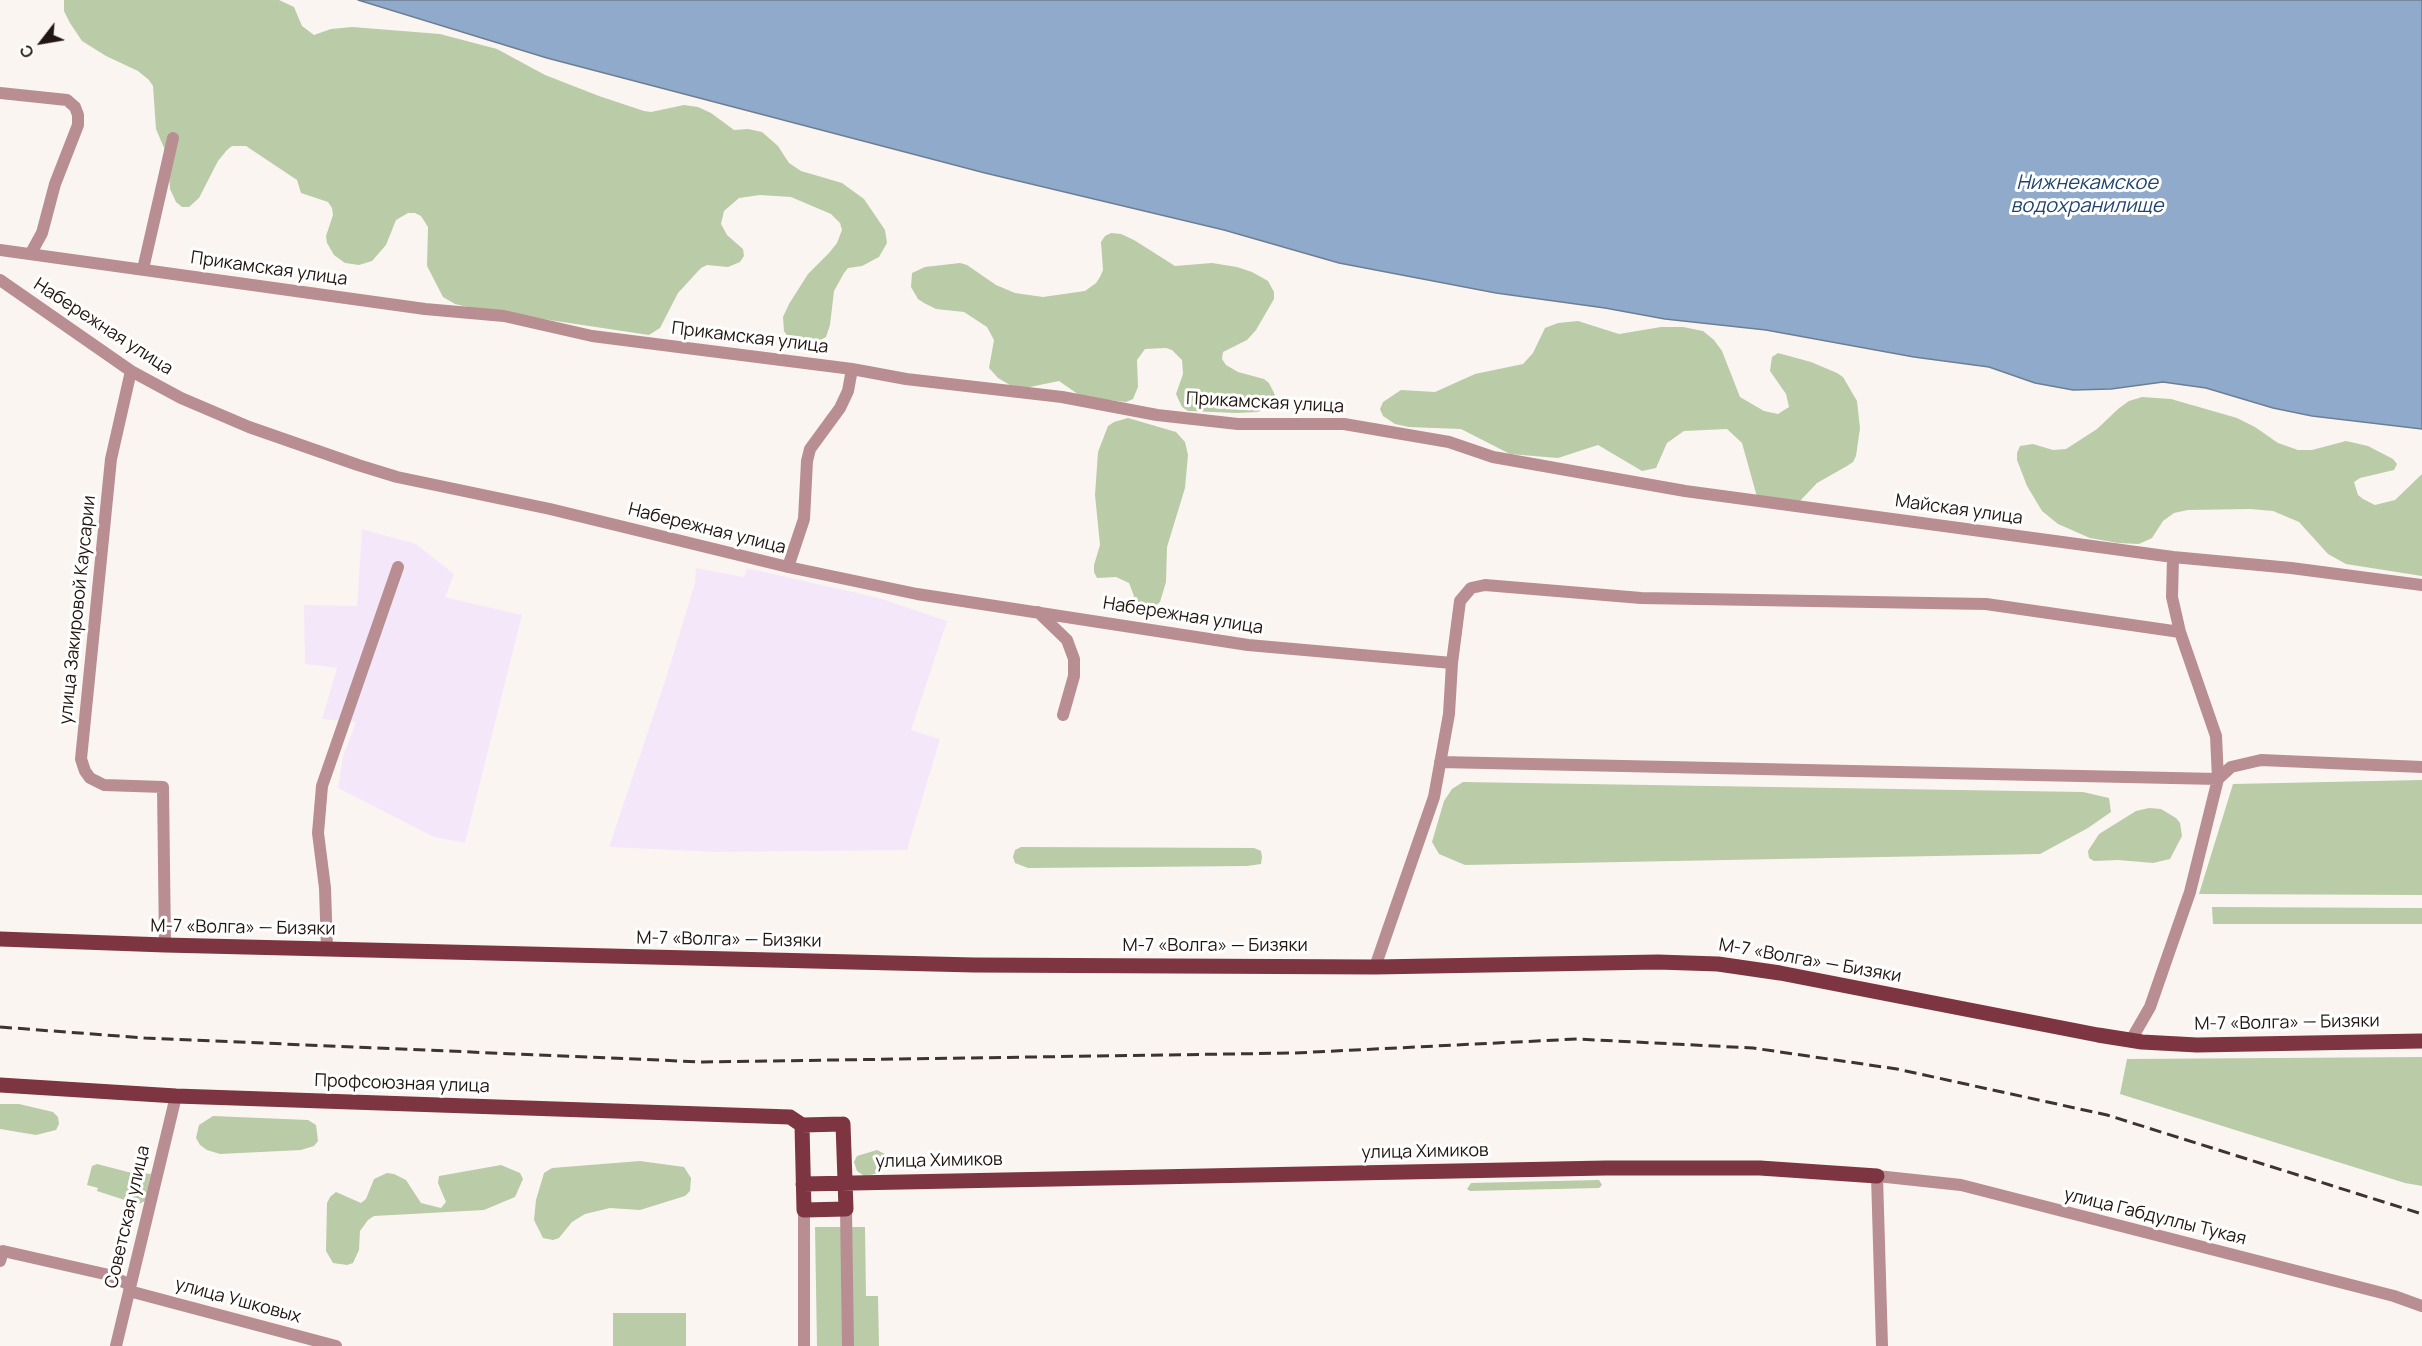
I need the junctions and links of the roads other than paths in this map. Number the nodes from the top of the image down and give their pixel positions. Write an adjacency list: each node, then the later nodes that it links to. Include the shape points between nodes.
1 (0, 93): 4 (street, via 67,100 75,107 78,125 55,184 42,233)
2 (173, 138): 5 (street)
3 (0, 250): 4 (street, Прикамская улица)
4 (31, 253): 5 (street, Прикамская улица)
5 (142, 269): 7 (street, Прикамская улица, via 413,307 504,315 592,336)
6 (0, 280): 8 (street, Набережная улица)
7 (852, 369): 9 (street, Прикамская улица, via 1238,424 1344,423 1449,442); 12 (street, via 840,408 810,449 804,519)
8 (131, 371): 12 (street, Набережная улица, via 249,428 397,477 550,509); 22 (street, улица Закировой Каусарии, via 111,459 81,759 90,778 104,785 163,787)
9 (1494, 457): 10 (street, Майская улица, via 1685,491)
10 (2173, 557): 13 (street, Майская улица); 15 (street, via 2172,597)
11 (398, 567): 23 (street, via 322,786 318,833)
12 (788, 567): 14 (street, Набережная улица, via 917,594)
13 (2422, 585)
14 (1038, 612): 16 (street, Набережная улица, via 1248,645); 17 (street, via 1067,640 1074,659 1074,676)
15 (2180, 632): 16 (street, via 1986,604 1641,598 1485,585 1472,588 1460,601); 20 (street, via 2216,736)
16 (1452, 663): 18 (street, via 1449,714)
17 (1063, 715)
18 (1440, 762): 20 (street); 24 (street, via 1434,796)
19 (2422, 767): 20 (street, via 2261,760 2231,767)
20 (2218, 779): 25 (street, via 2190,892 2150,1007)
21 (0, 939): 22 (main road, М-7 «Волга» — Бизяки)
22 (165, 945): 23 (main road, М-7 «Волга» — Бизяки)
23 (327, 949): 24 (main road, М-7 «Волга» — Бизяки, via 963,965)
24 (1375, 966): 25 (main road, М-7 «Волга» — Бизяки, via 1718,964)
25 (2131, 1040): 26 (main road, М-7 «Волга» — Бизяки, via 2198,1045)
26 (2422, 1041)
27 (0, 1085): 28 (main road, Профсоюзная улица)
28 (176, 1096): 29 (main road, Профсоюзная улица, via 790,1118); 36 (street, Советская улица)
29 (802, 1125): 31 (main road, Профсоюзная улица, via 843,1124); 32 (main road)
30 (1877, 1176): 31 (main road, улица Химиков, via 1760,1168 1617,1168); 37 (street, улица Габдуллы Тукая, via 1961,1185); 42 (street)
31 (844, 1183): 32 (main road, улица Химиков); 33 (main road)
32 (803, 1184): 34 (main road)
33 (846, 1209): 34 (main road); 41 (street)
34 (804, 1210): 40 (street)
35 (1, 1256): 36 (street, улица Ушковых, via 109,1275)
36 (130, 1288): 38 (street, Советская улица); 39 (street, улица Ушковых)
37 (2422, 1306)
38 (116, 1346)
39 (336, 1346)
40 (804, 1346)
41 (848, 1346)
42 (1882, 1346)

